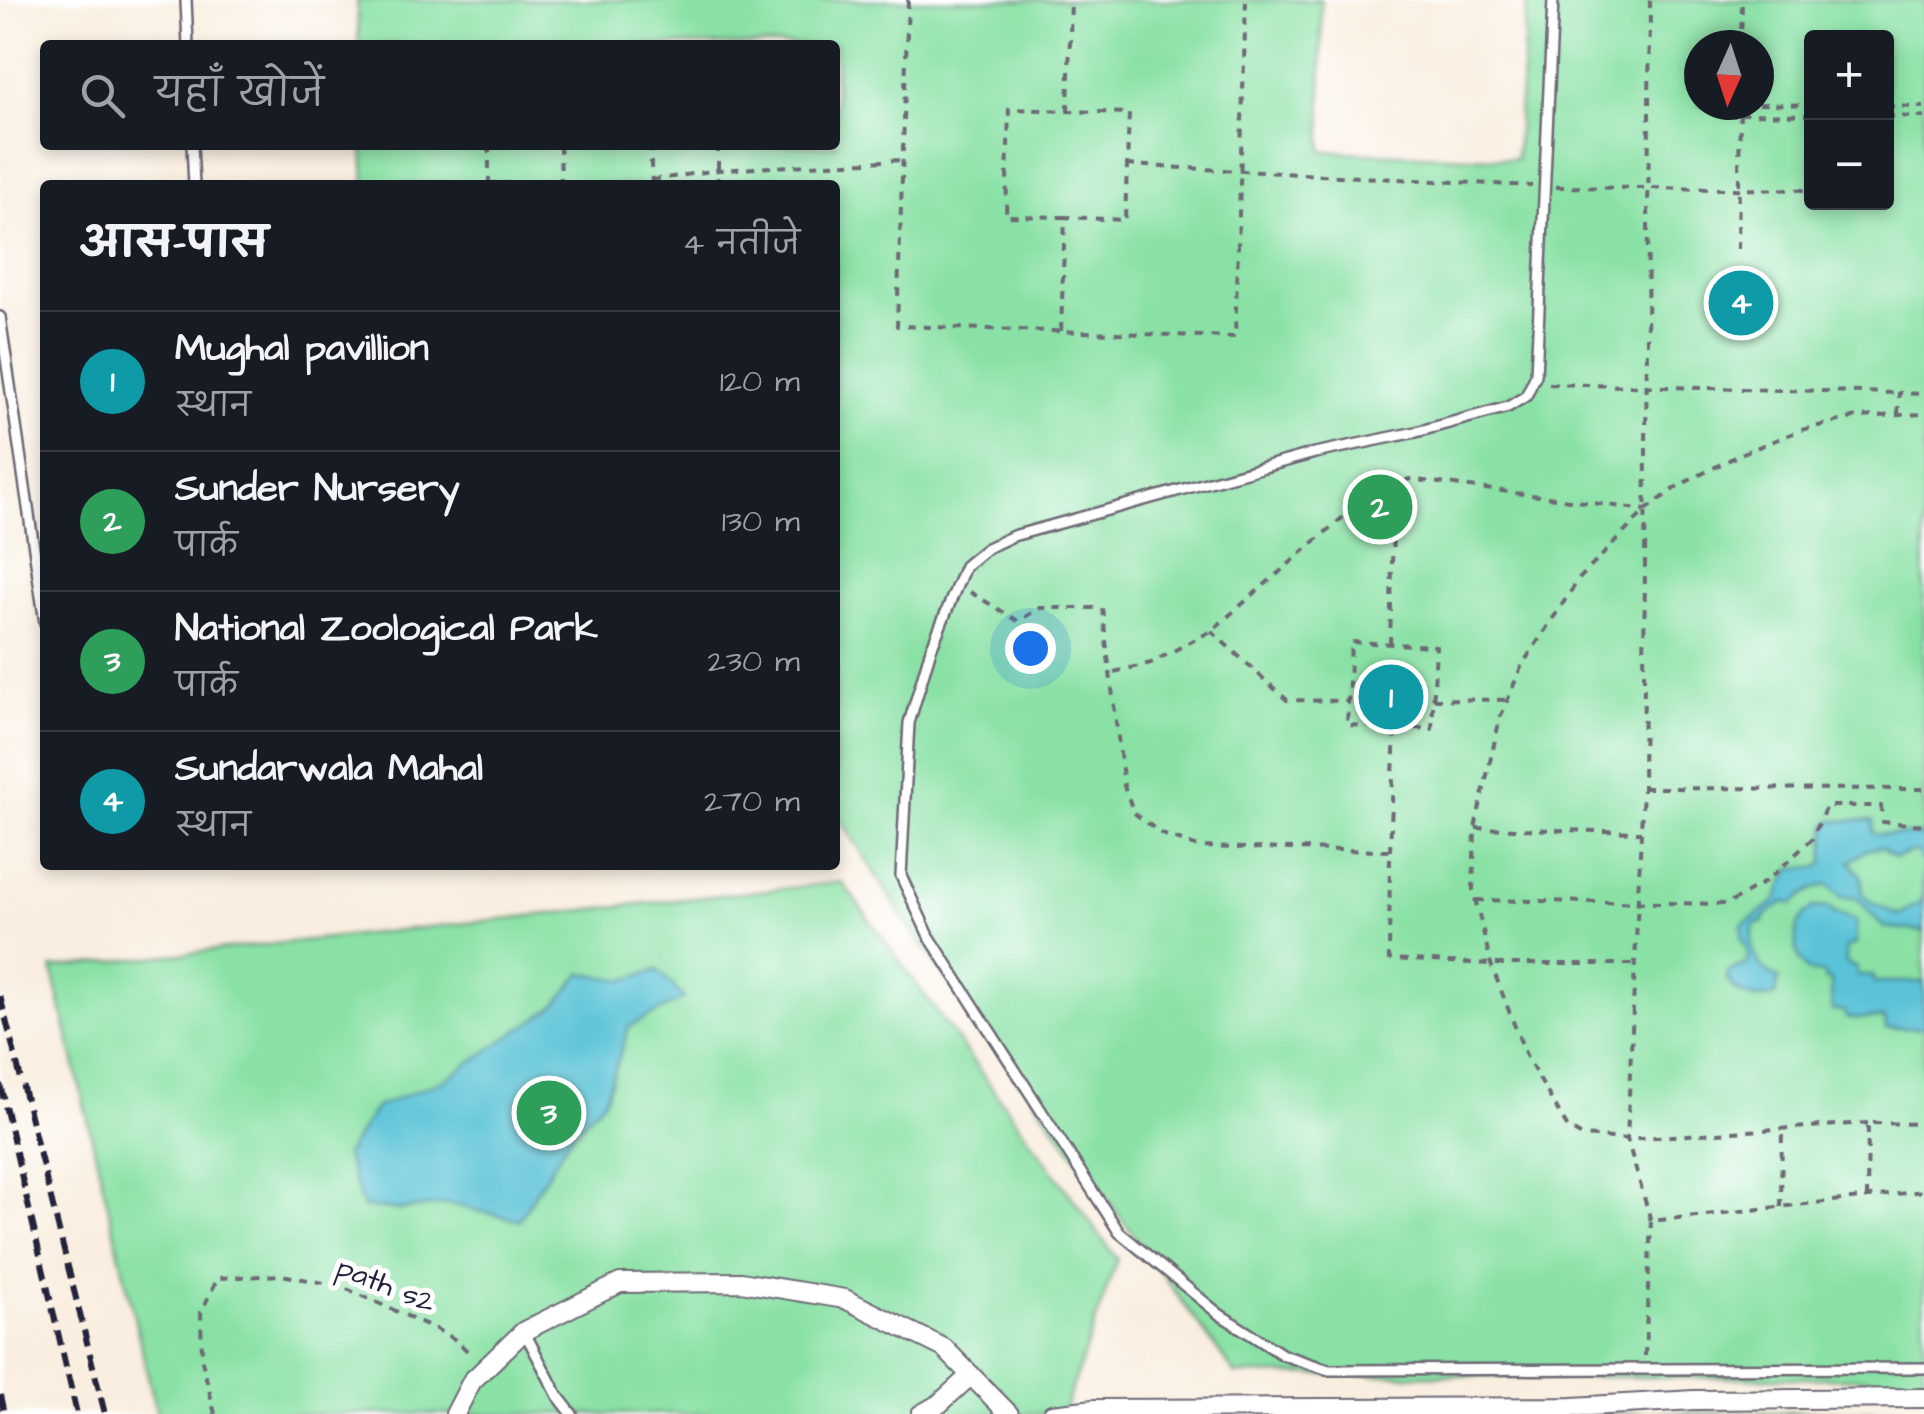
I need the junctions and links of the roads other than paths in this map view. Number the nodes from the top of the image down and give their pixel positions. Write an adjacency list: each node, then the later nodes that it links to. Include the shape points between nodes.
1 (186, 0): 3 (lane)
2 (1554, 0): 9 (lane, via 1536,375 1526,396 1508,407 1315,453 988,548 965,566 909,723 901,876 930,936 1119,1232 1219,1314 1283,1355 1329,1370)
3 (188, 40)
4 (192, 150): 5 (lane)
5 (194, 180)
6 (0, 317): 7 (lane)
7 (40, 589)
8 (524, 1331): 10 (street, via 620,1283 741,1282 845,1298 944,1348); 12 (street, via 472,1381); 13 (lane)
9 (1924, 1368)
10 (971, 1375): 14 (street); 15 (street)
11 (1924, 1398): 16 (street)
12 (456, 1414)
13 (572, 1414)
14 (921, 1414)
15 (1009, 1414)
16 (1052, 1414)

